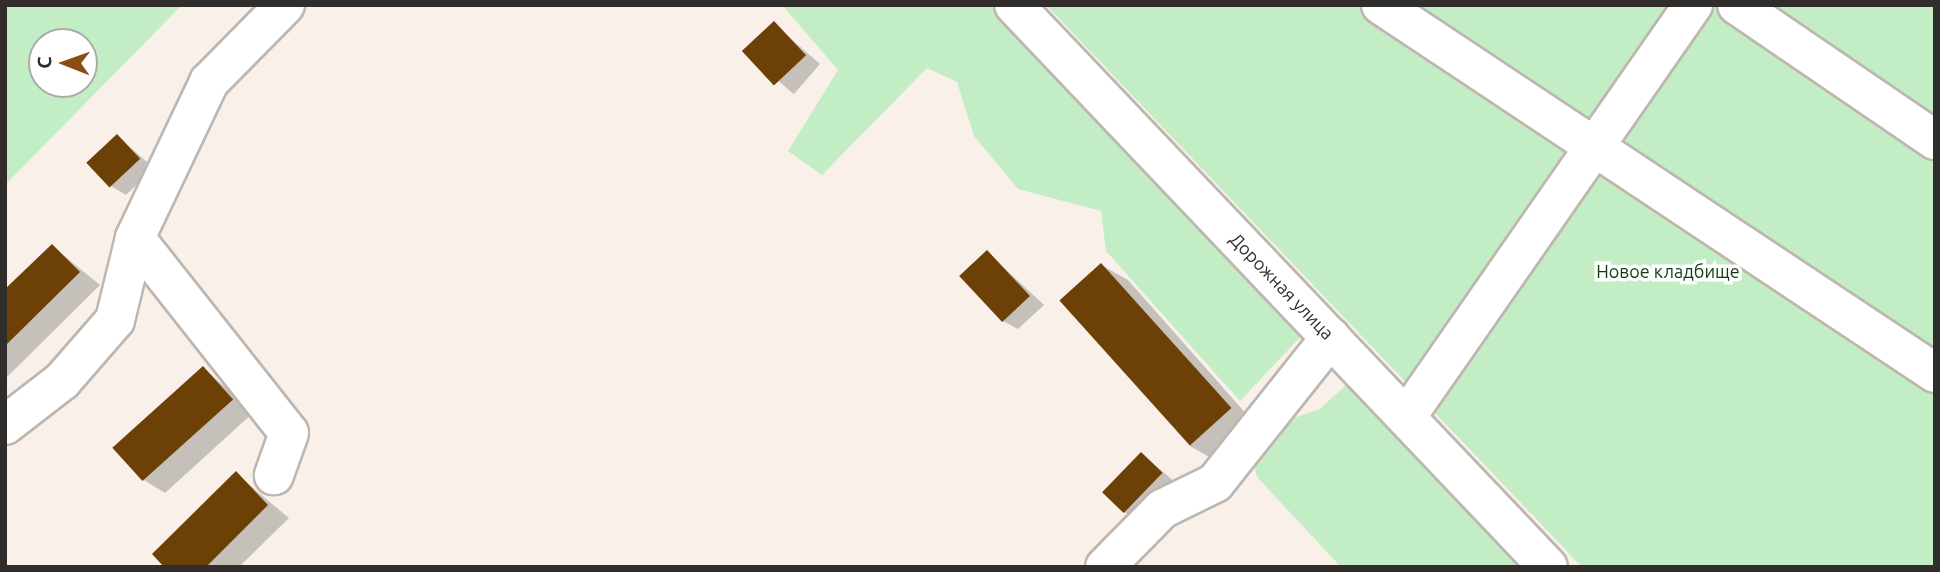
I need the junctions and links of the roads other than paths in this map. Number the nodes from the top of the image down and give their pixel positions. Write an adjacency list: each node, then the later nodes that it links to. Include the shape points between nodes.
1 (285, 5): 8 (street, via 209,82)
2 (1381, 5): 7 (street)
3 (1693, 5): 7 (street)
4 (1737, 5): 6 (street)
5 (1032, 12): 9 (street, Дорожная улица)
6 (1935, 140)
7 (1592, 150): 10 (street); 11 (street)
8 (135, 238): 12 (street, via 115,320 62,381); 13 (street, via 289,433)
9 (1331, 337): 11 (street, Дорожная улица); 14 (street, via 1214,483 1162,509)
10 (1935, 373)
11 (1407, 416): 15 (street, Дорожная улица)
12 (5, 425)
13 (274, 475)
14 (1105, 567)
15 (1548, 567)

